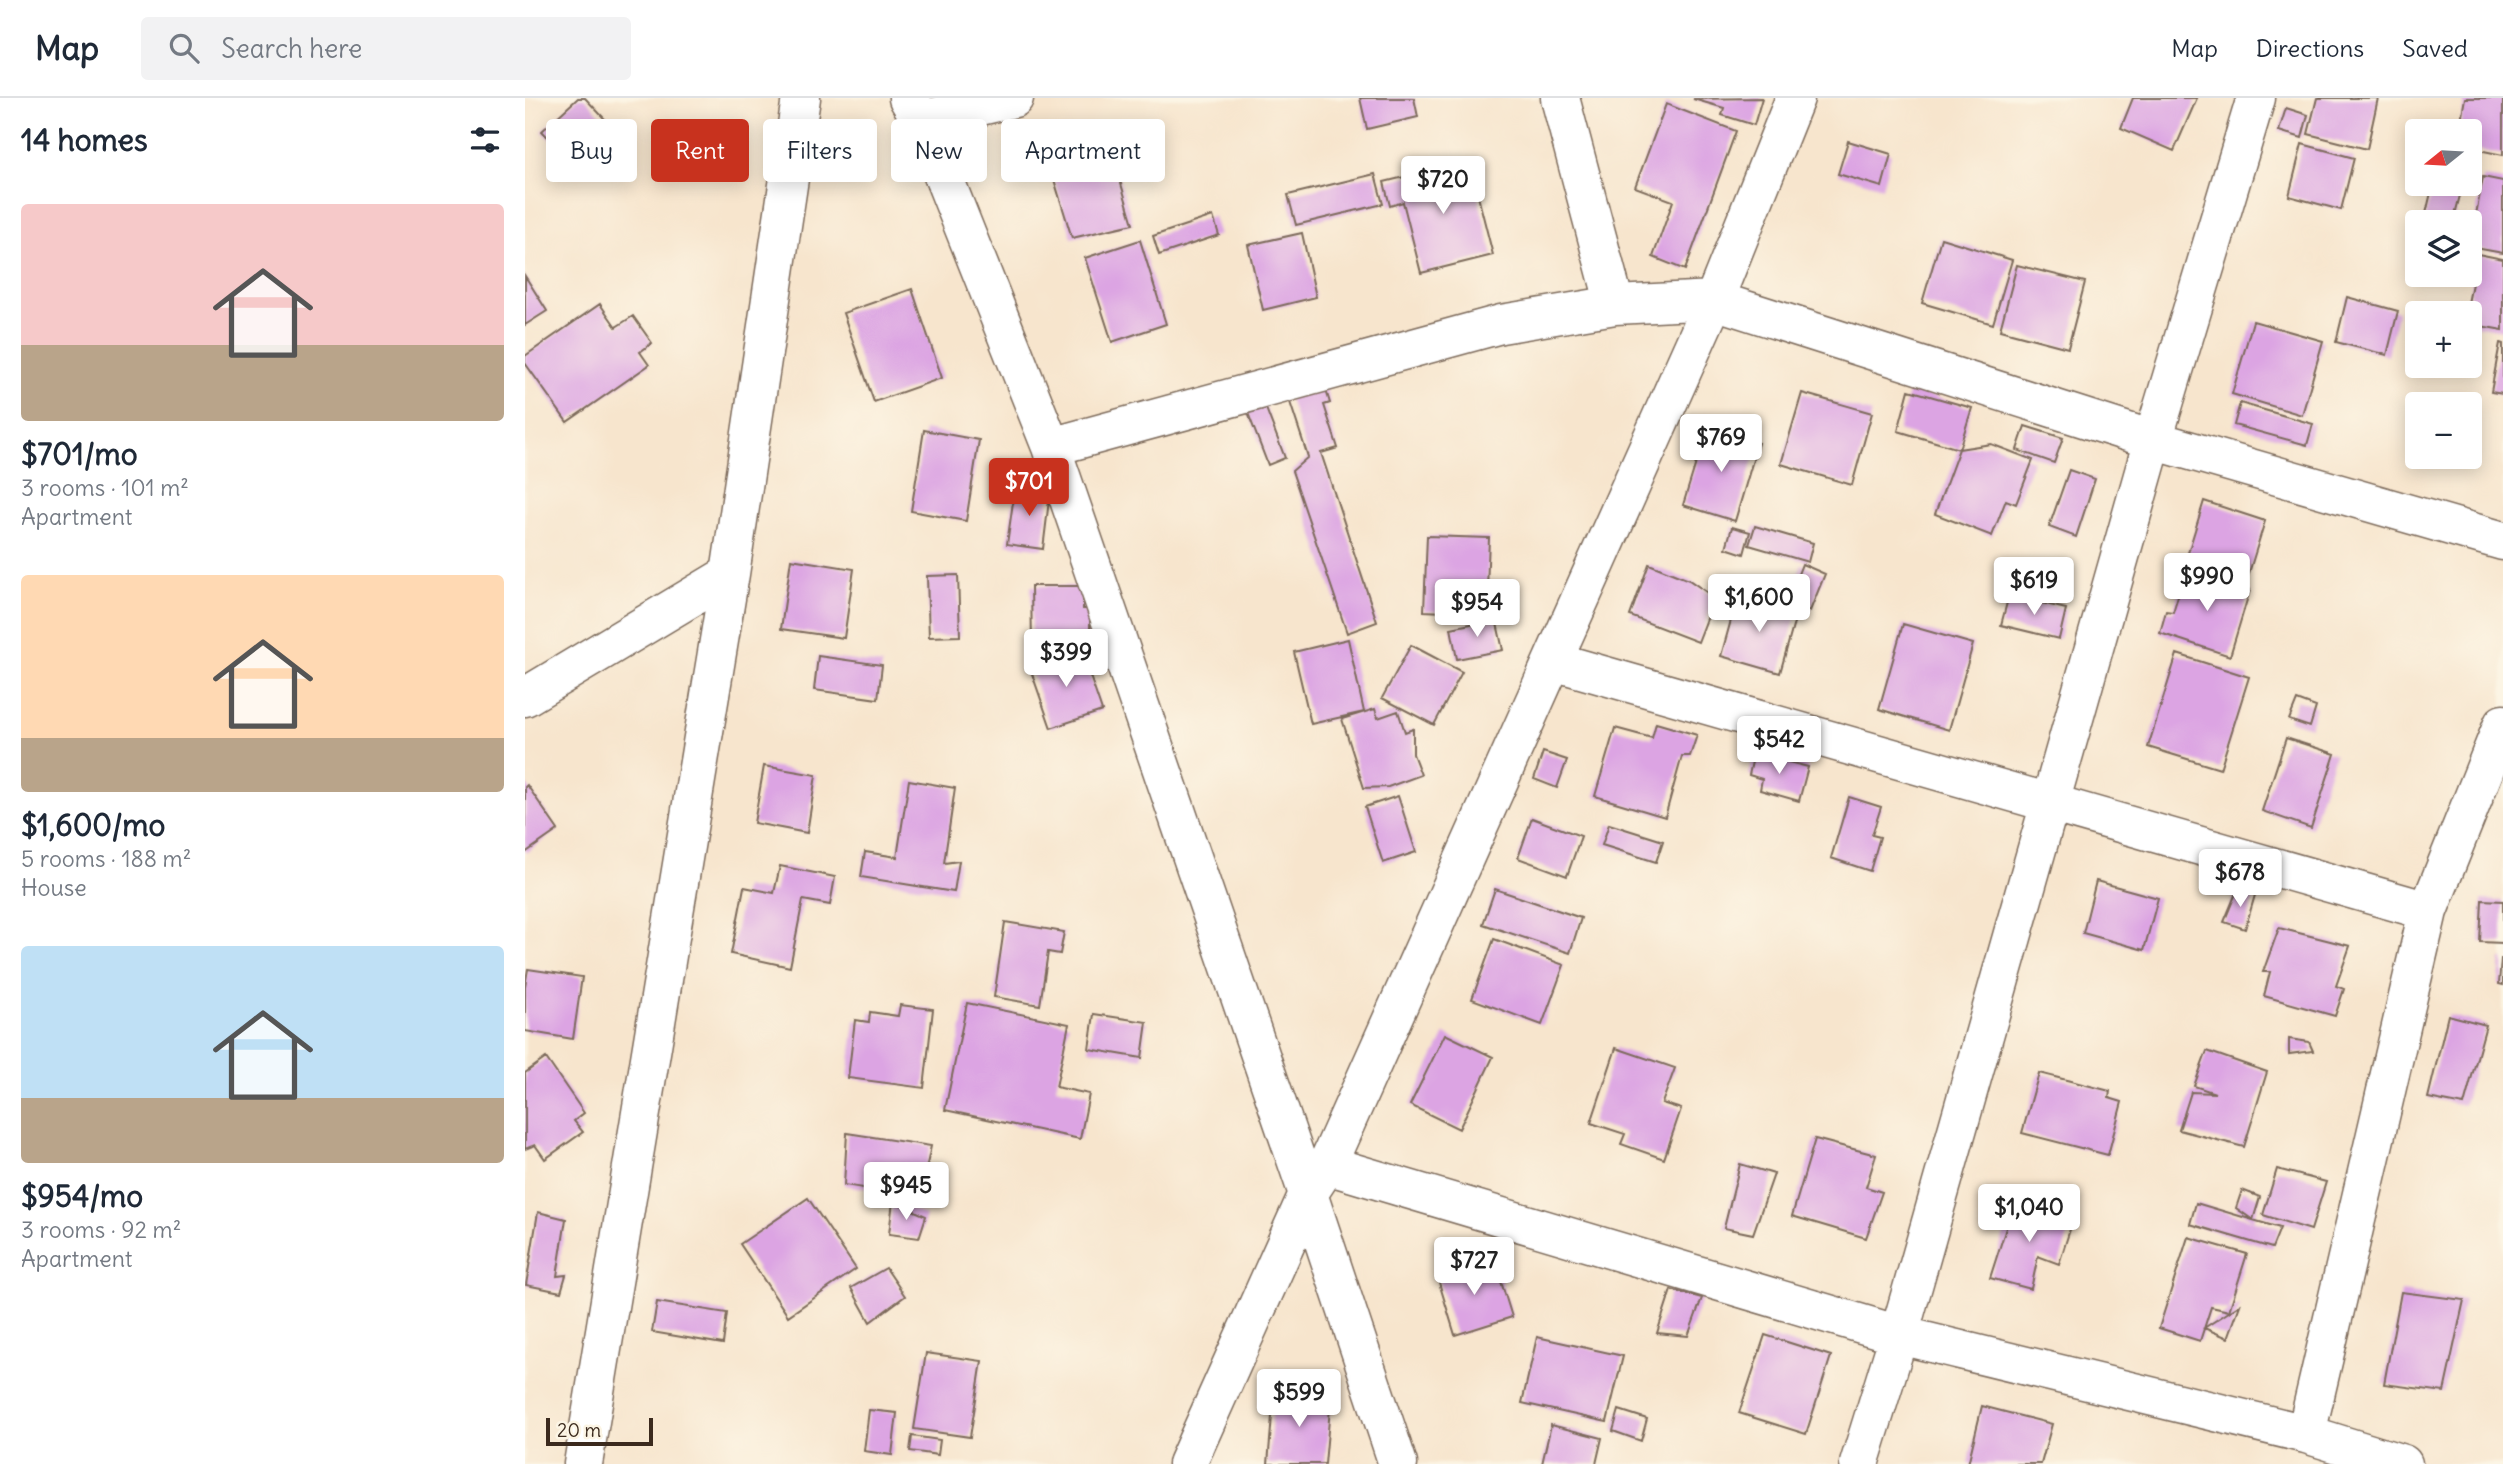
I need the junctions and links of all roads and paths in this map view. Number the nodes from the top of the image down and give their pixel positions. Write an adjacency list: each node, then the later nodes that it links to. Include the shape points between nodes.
1 (801, 98): 12 (street)
2 (1014, 98): 6 (street)
3 (1560, 98): 8 (street)
4 (1795, 98): 7 (street)
5 (2256, 98): 9 (street)
6 (914, 109): 10 (street)
7 (1714, 300): 8 (street); 9 (street); 13 (street)
8 (1615, 305): 10 (street, via 1501,324)
9 (2153, 440): 11 (street); 16 (street)
10 (1051, 447): 18 (street)
11 (2503, 541)
12 (730, 574): 14 (street); 21 (street)
13 (1553, 662): 16 (street); 18 (street)
14 (525, 697)
15 (2503, 724): 17 (street)
16 (2050, 803): 17 (street); 19 (street)
17 (2428, 911): 20 (street)
18 (1318, 1179): 19 (street); 22 (street); 23 (street)
19 (1899, 1335): 20 (street); 24 (street)
20 (2306, 1434): 25 (street)
21 (583, 1464)
22 (1187, 1464)
23 (1398, 1464)
24 (1859, 1464)
25 (2403, 1464)

